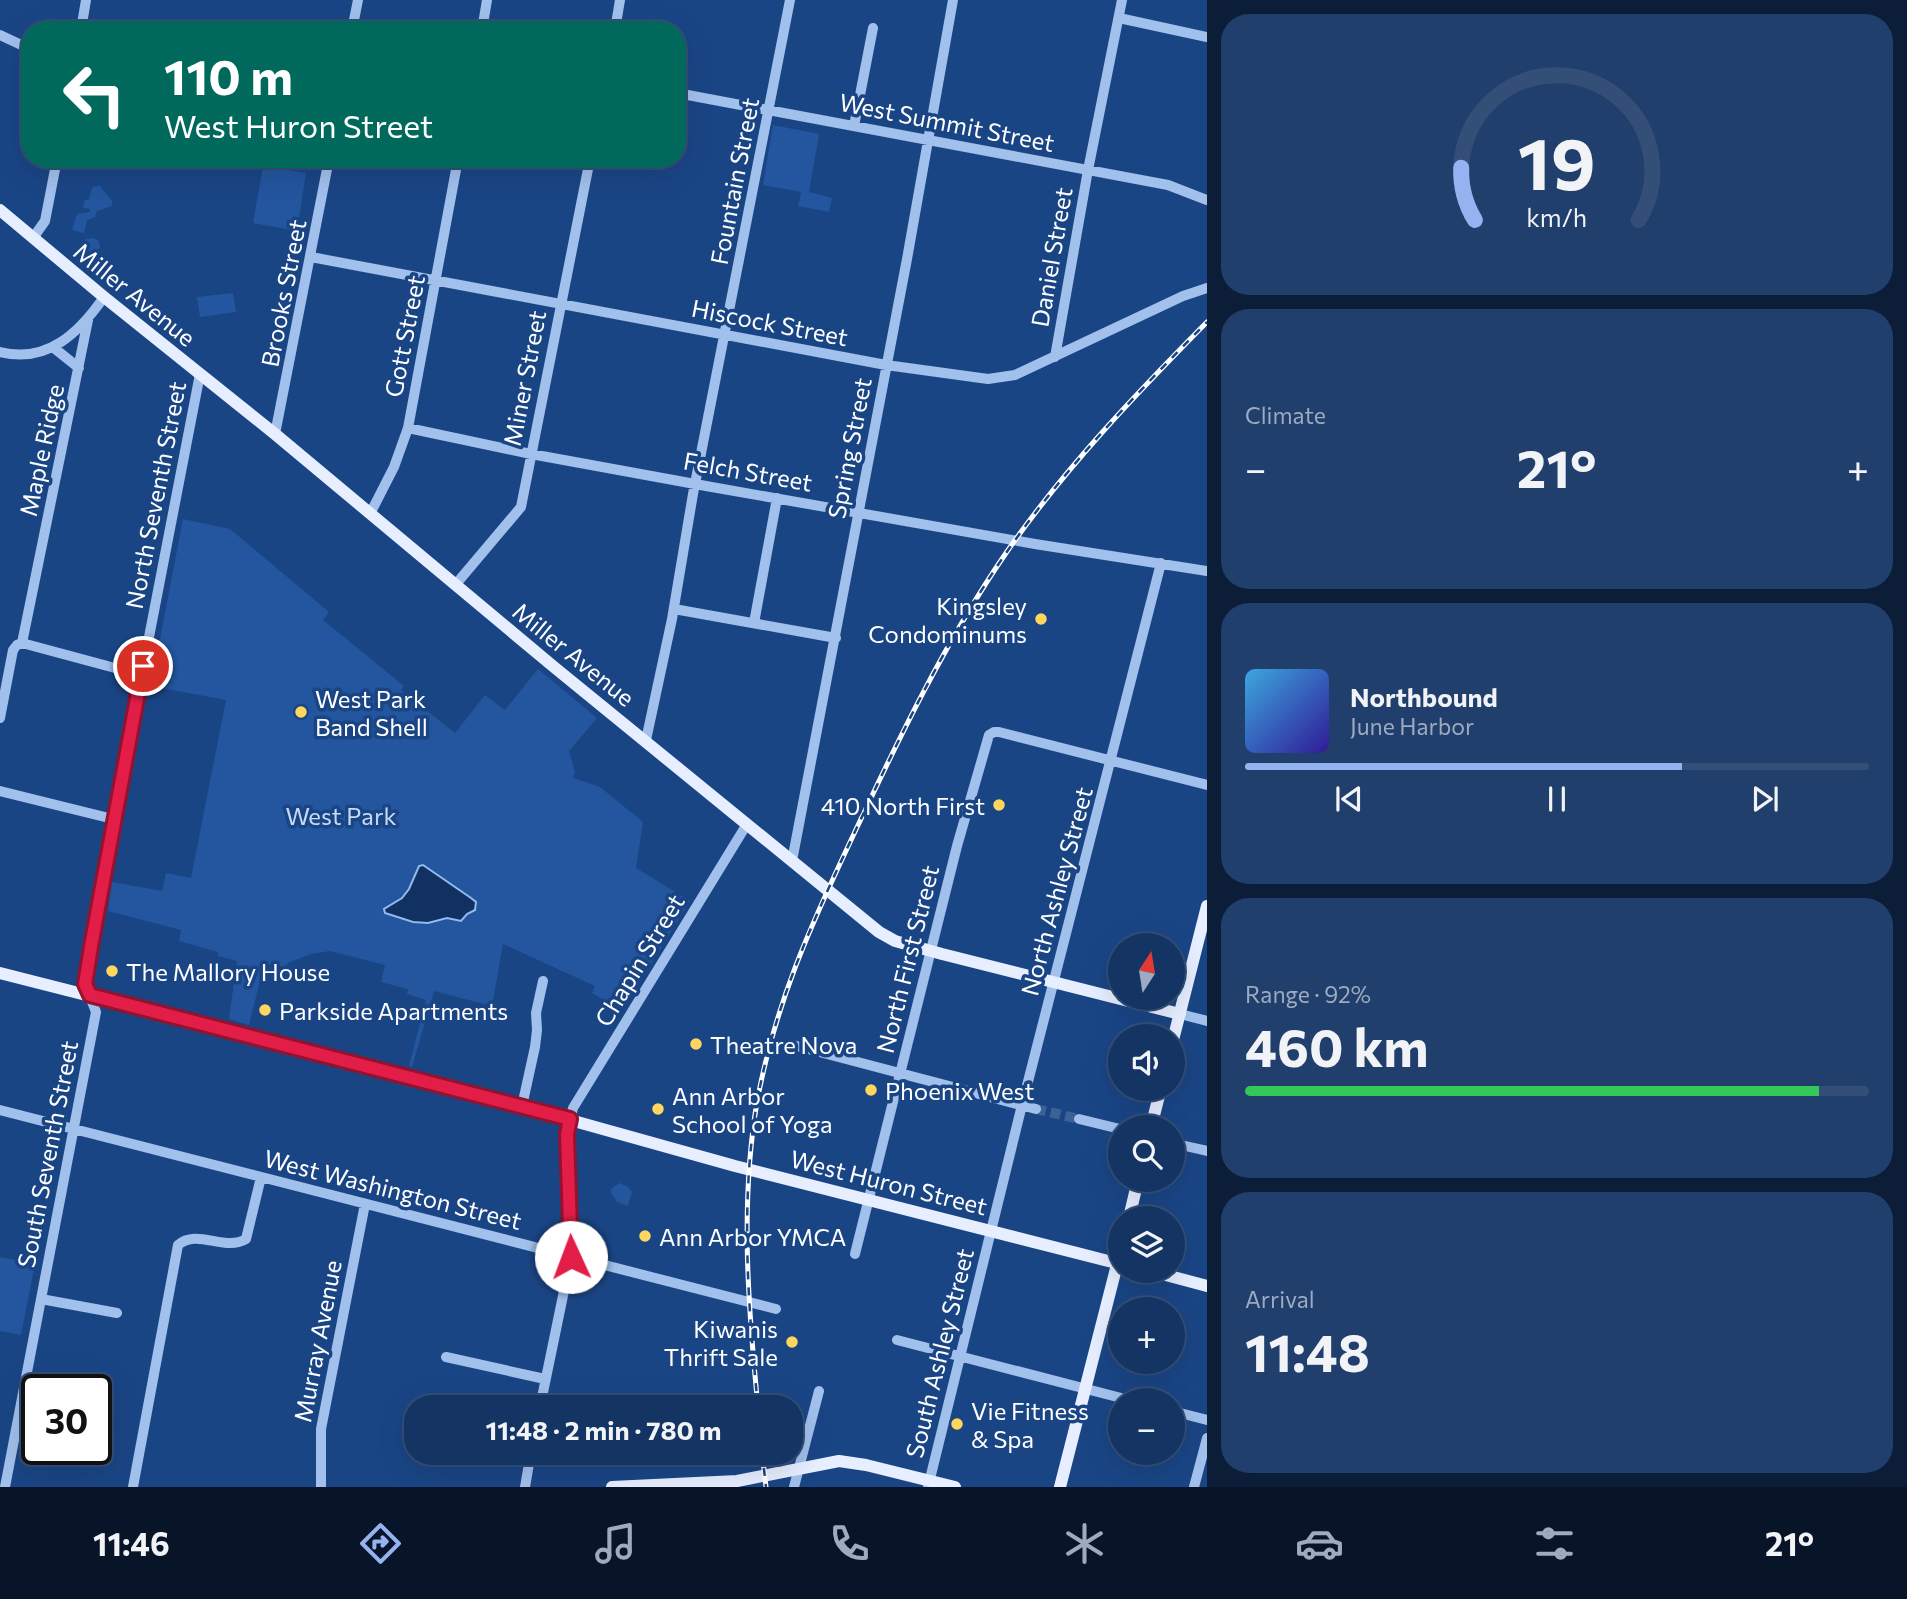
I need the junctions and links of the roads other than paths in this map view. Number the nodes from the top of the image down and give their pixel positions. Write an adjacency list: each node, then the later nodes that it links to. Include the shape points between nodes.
1 (86, 0): 9 (street)
2 (358, 0): 10 (street)
3 (487, 0): 11 (street)
4 (620, 0): 12 (street)
5 (790, 0): 18 (street, Fountain Street)
6 (953, 0): 20 (street, Spring Street)
7 (1122, 0): 8 (street, Daniel Street)
8 (1119, 18): 15 (street); 25 (street, Daniel Street)
9 (82, 21)
10 (354, 21)
11 (484, 21)
12 (616, 21)
13 (873, 28): 19 (street)
14 (0, 35): 16 (street)
15 (1207, 37)
16 (21, 45)
17 (686, 95): 18 (street, West Summit Street)
18 (769, 109): 19 (street, West Summit Street); 35 (street, Fountain Street)
19 (854, 126): 20 (street, West Summit Street)
20 (927, 141): 25 (street, West Summit Street); 39 (street, Spring Street)
21 (55, 168): 28 (street, via 45,221)
22 (327, 168): 29 (street, Brooks Street)
23 (456, 168): 30 (street, Gott Street)
24 (588, 168): 33 (street, Miner Street)
25 (1088, 170): 26 (street, West Summit Street, via 1168,185); 38 (street, Daniel Street)
26 (1207, 200)
27 (0, 210): 28 (main road, Miller Avenue)
28 (33, 238): 32 (main road, Miller Avenue)
29 (311, 257): 30 (street, Hiscock Street); 43 (street, Brooks Street)
30 (436, 281): 33 (street, Hiscock Street); 42 (street, Gott Street)
31 (1207, 288): 38 (street, Hiscock Street)
32 (104, 297): 34 (street); 41 (main road, Miller Avenue)
33 (560, 303): 35 (street, Hiscock Street); 44 (street, Miner Street)
34 (88, 320): 36 (street); 40 (street, Maple Ridge)
35 (726, 335): 39 (street, Hiscock Street); 45 (street, Fountain Street)
36 (54, 348): 37 (street, via 26,355); 40 (street)
37 (0, 352)
38 (1055, 357): 39 (street, Hiscock Street, via 1015,375 988,379)
39 (886, 365): 47 (street, Spring Street)
40 (79, 368): 55 (street, Maple Ridge)
41 (201, 374): 43 (main road, Miller Avenue); 56 (street, North Seventh Street)
42 (408, 429): 44 (street, Felch Street); 48 (street, Gott Street)
43 (275, 434): 48 (main road, Miller Avenue)
44 (531, 454): 45 (street, Felch Street); 51 (street, Miner Street, via 521,507)
45 (695, 484): 46 (street, Felch Street); 52 (street, Fountain Street)
46 (777, 498): 47 (street, Felch Street); 53 (street)
47 (858, 512): 49 (street, Felch Street); 54 (street, Spring Street)
48 (370, 514): 51 (main road, Miller Avenue)
49 (1161, 563): 50 (street, Felch Street); 59 (street, North Ashley Street)
50 (1207, 571)
51 (456, 584): 58 (main road, Miller Avenue)
52 (674, 610): 53 (street); 58 (street, Fountain Street)
53 (754, 623): 54 (street)
54 (835, 638): 64 (street, Spring Street)
55 (22, 643): 56 (street); 57 (street, Maple Ridge, via 13,650)
56 (141, 675): 62 (street, North Seventh Street)
57 (0, 718)
58 (646, 740): 63 (main road, Miller Avenue)
59 (1112, 760): 60 (street); 66 (street, North First Street, via 993,732 985,744); 69 (street, North Ashley Street)
60 (1207, 785)
61 (0, 792): 62 (street)
62 (113, 819): 70 (street, North Seventh Street, via 85,984)
63 (747, 824): 64 (main road, Miller Avenue); 80 (street, Chapin Street)
64 (792, 861): 66 (main road, Miller Avenue, via 879,932)
65 (1207, 906): 71 (main road)
66 (930, 951): 69 (main road, Miller Avenue); 75 (street, North First Street)
67 (0, 973): 70 (main road, West Huron Street)
68 (543, 981): 77 (street)
69 (1054, 982): 71 (main road, Miller Avenue); 76 (street, North Ashley Street)
70 (90, 995): 77 (main road, West Huron Street); 83 (street, South Seventh Street, via 96,1012)
71 (1180, 1014): 72 (street); 73 (main road)
72 (1207, 1021)
73 (1177, 1024)
74 (793, 1045): 75 (street)
75 (900, 1073): 76 (street); 87 (street, North First Street)
76 (1022, 1105): 78 (street); 89 (street, North Ashley Street)
77 (522, 1106): 80 (main road, West Huron Street)
78 (1036, 1109)
79 (0, 1110): 83 (street, West Washington Street)
80 (570, 1119): 87 (main road, West Huron Street); 91 (street)
81 (1079, 1119): 82 (street)
82 (1108, 1126)
83 (74, 1129): 86 (street, West Washington Street); 96 (street, South Seventh Street)
84 (1185, 1146): 85 (street)
85 (1207, 1151)
86 (261, 1177): 88 (street, West Washington Street); 115 (street, via 246,1239 233,1244 191,1238 178,1245)
87 (868, 1200): 89 (main road, West Huron Street); 90 (street, North First Street)
88 (365, 1204): 91 (street, West Washington Street); 116 (street, Murray Avenue, via 321,1429)
89 (991, 1230): 92 (main road, West Huron Street); 100 (street, South Ashley Street)
90 (855, 1254)
91 (571, 1257): 97 (street, West Washington Street); 102 (street)
92 (1108, 1257)
93 (1185, 1280): 95 (main road)
94 (1113, 1283): 103 (main road)
95 (1207, 1286)
96 (41, 1299): 98 (street); 114 (street, South Seventh Street)
97 (776, 1309)
98 (117, 1313)
99 (897, 1340): 100 (street)
100 (959, 1356): 103 (street); 112 (street, South Ashley Street)
101 (446, 1357): 102 (street)
102 (545, 1380): 105 (street)
103 (1085, 1389): 106 (street); 121 (main road)
104 (819, 1391): 111 (street)
105 (542, 1395)
106 (1108, 1395)
107 (1185, 1414): 108 (street)
108 (1207, 1420)
109 (1207, 1438): 122 (street)
110 (529, 1465): 117 (street)
111 (799, 1468): 112 (main road, via 851,1462); 113 (main road, via 737,1481); 119 (street)
112 (929, 1484): 120 (main road)
113 (658, 1486): 118 (main road)
114 (5, 1487)
115 (133, 1487)
116 (321, 1487)
117 (525, 1487)
118 (612, 1487)
119 (794, 1487)
120 (955, 1487)
121 (1060, 1487)
122 (1194, 1487)

